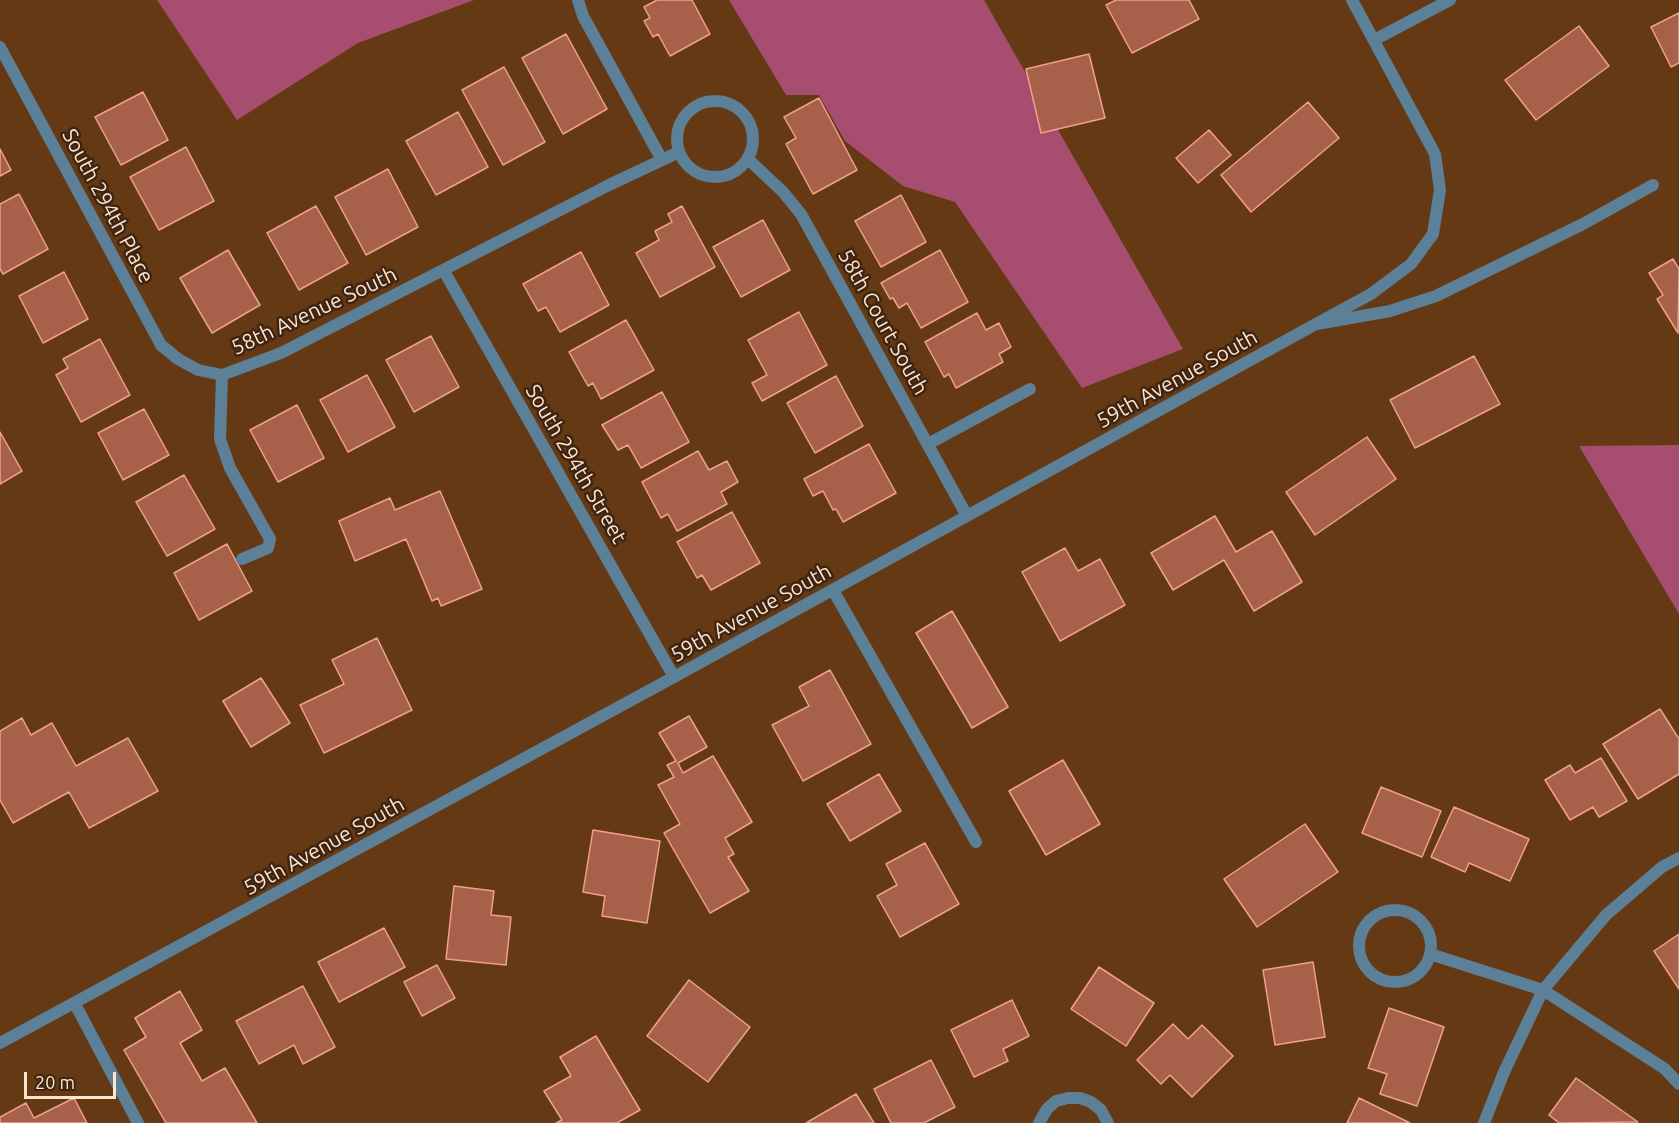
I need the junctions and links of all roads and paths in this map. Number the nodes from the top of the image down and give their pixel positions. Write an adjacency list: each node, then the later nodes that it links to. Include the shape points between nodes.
1 (578, 0): 8 (street, via 583,16)
2 (1352, 0): 4 (street)
3 (1450, 0): 4 (street)
4 (1374, 40): 11 (street, 59th Avenue South, via 1435,154 1440,190 1433,234 1411,264 1371,294)
5 (0, 47): 12 (street, South 294th Place, via 161,345 177,360)
6 (679, 153): 7 (street, via 690,168 706,177 730,175); 7 (street, via 676,140 685,115 695,106 720,101 743,113 750,124 753,136); 8 (street)
7 (748, 159): 15 (street, 58th Court South, via 801,214)
8 (662, 160): 10 (street)
9 (1653, 185): 11 (street, via 1436,296 1390,311)
10 (444, 271): 13 (street, 58th Avenue South, via 281,353); 19 (street, South 294th Street)
11 (1316, 324): 16 (street, 59th Avenue South)
12 (198, 370): 13 (street, 58th Avenue South)
13 (222, 375): 17 (street, via 220,439 230,468 270,539 268,548)
14 (1030, 389): 15 (street)
15 (928, 444): 16 (street, 58th Court South)
16 (967, 516): 18 (street, 59th Avenue South)
17 (242, 559)
18 (833, 590): 19 (street, 59th Avenue South); 20 (street)
19 (674, 677): 24 (street, 59th Avenue South)
20 (976, 842)
21 (1679, 858): 23 (street, via 1662,867 1606,915)
22 (1430, 954): 22 (street, via 1428,932 1413,915 1402,911 1379,914 1363,929 1360,953 1368,969 1383,980 1394,982 1417,975); 23 (street)
23 (1543, 990): 26 (street, via 1665,1069); 30 (street)
24 (75, 1004): 25 (street, 59th Avenue South); 27 (street)
25 (0, 1043)
26 (1679, 1084)
27 (138, 1123)
28 (1039, 1123): 29 (street, via 1056,1101 1080,1098 1101,1110)
29 (1108, 1123)
30 (1484, 1123)

